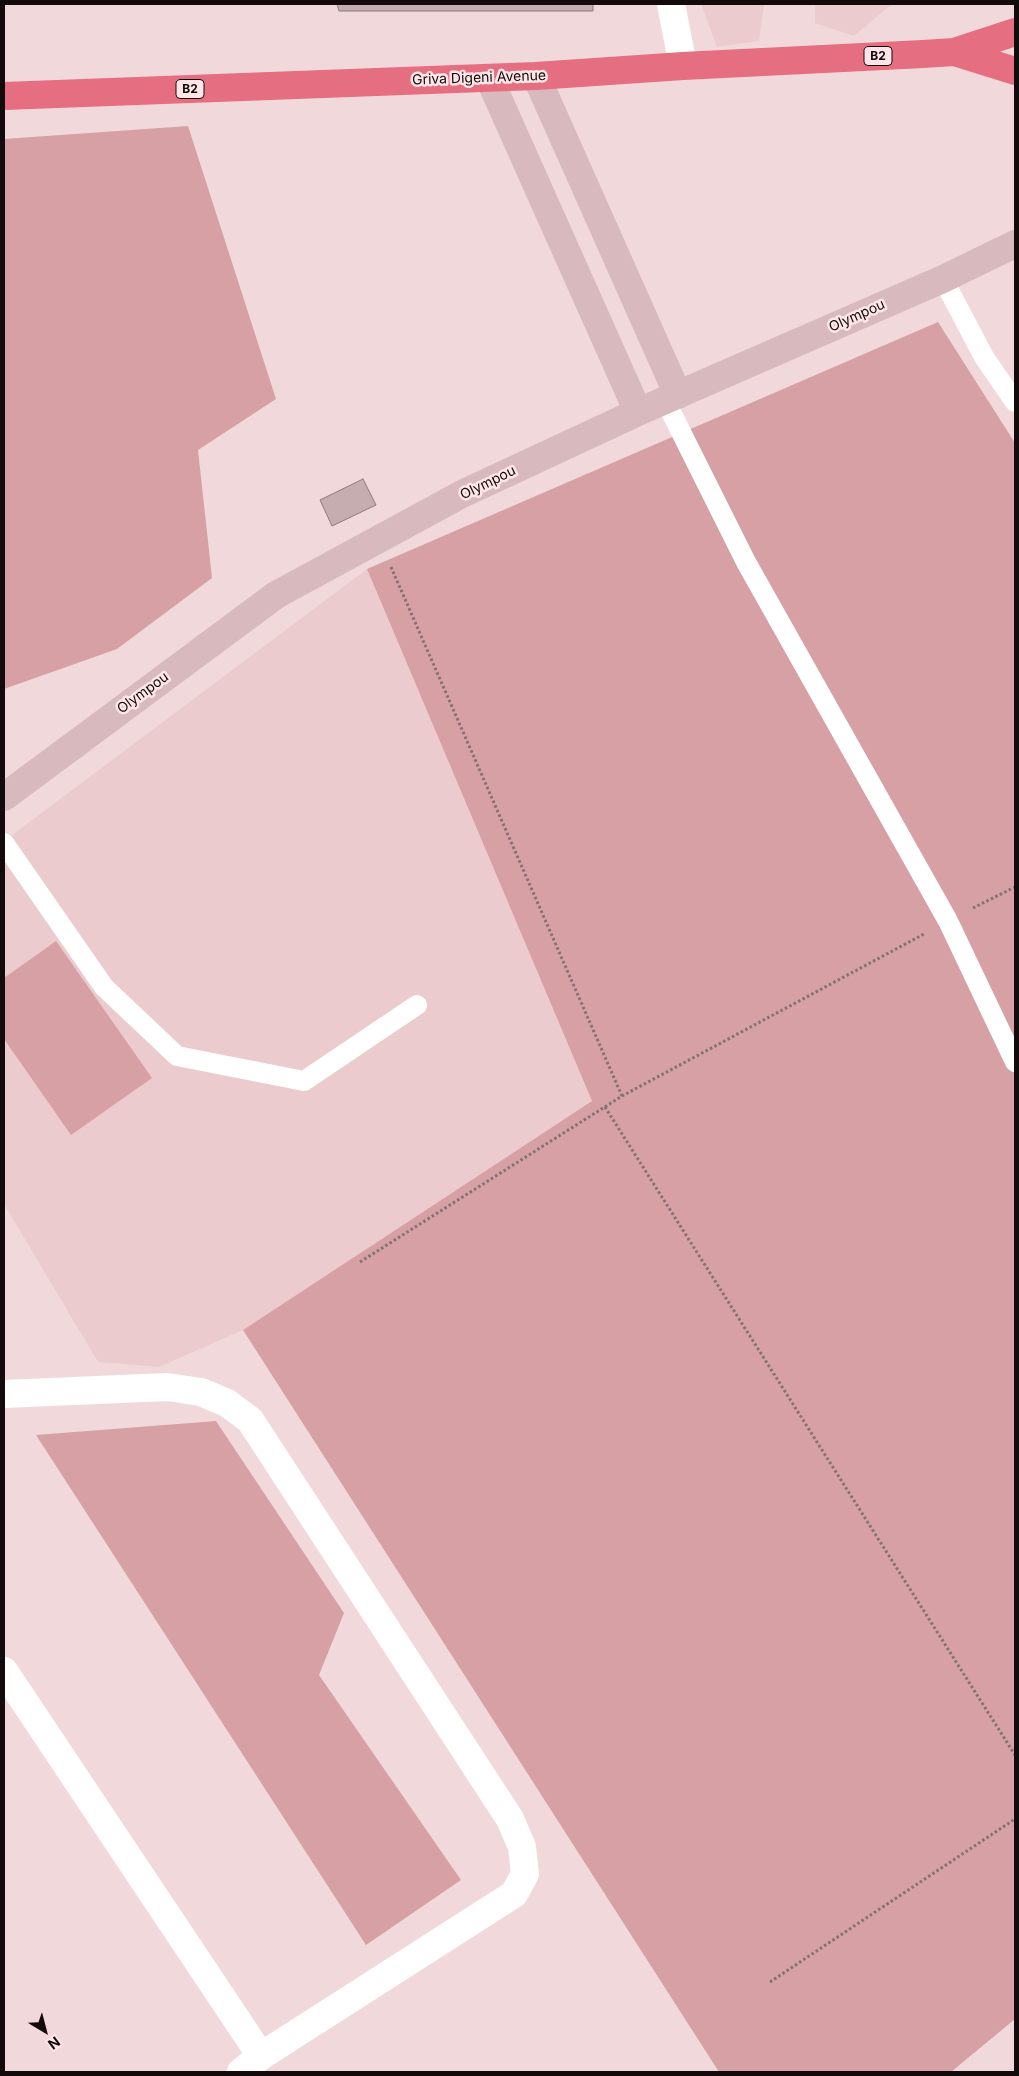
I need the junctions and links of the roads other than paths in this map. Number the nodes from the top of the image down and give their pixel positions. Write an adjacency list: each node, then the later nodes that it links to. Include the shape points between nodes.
1 (671, 4): 4 (street)
2 (1015, 32): 3 (highway, Griva Digeni Avenue / B2)
3 (954, 52): 4 (highway, Griva Digeni Avenue / B2); 5 (highway, Griva Digeni Avenue / B2)
4 (683, 66): 6 (highway, Griva Digeni Avenue / B2)
5 (1015, 71)
6 (536, 76): 7 (highway, Griva Digeni Avenue / B2); 11 (street)
7 (489, 78): 8 (highway, Griva Digeni Avenue / B2); 13 (street)
8 (4, 96)
9 (1015, 244): 10 (street, Olympou)
10 (943, 279): 11 (street, Olympou); 12 (lane, via 984,357)
11 (671, 397): 13 (street, Olympou); 17 (lane, via 746,562 948,921)
12 (1015, 402)
13 (638, 412): 14 (street, Olympou, via 462,494 276,594)
14 (4, 797)
15 (4, 843): 16 (lane, via 104,987 177,1056 304,1081)
16 (418, 1006)
17 (1015, 1062)
18 (4, 1394): 20 (street, via 167,1387 201,1392 227,1403 250,1420 510,1819 522,1847 525,1874 514,1894)
19 (4, 1671): 20 (street)
20 (251, 2064)

